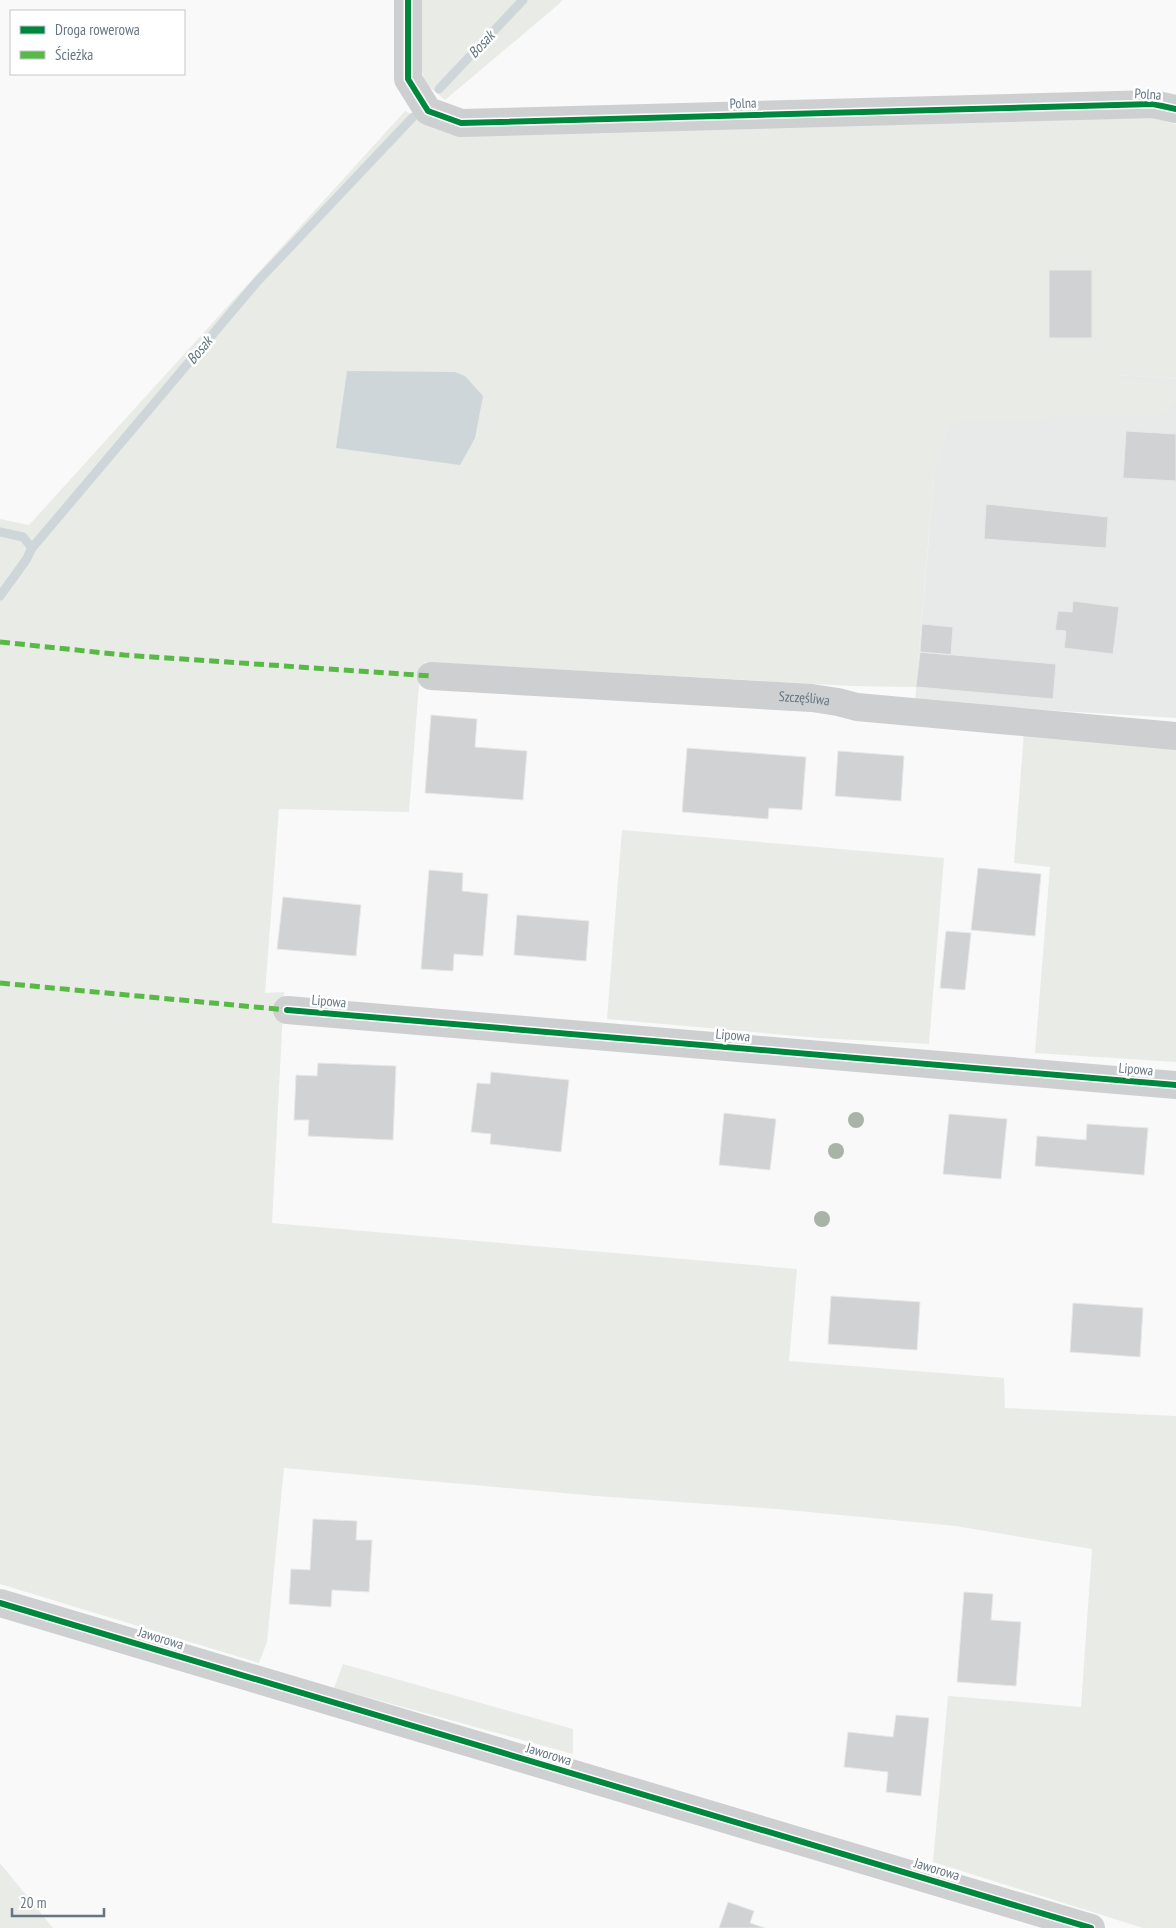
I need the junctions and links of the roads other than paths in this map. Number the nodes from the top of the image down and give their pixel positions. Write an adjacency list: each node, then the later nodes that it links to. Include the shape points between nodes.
1 (408, 0): 2 (street, Polna, via 408,79 428,111 461,123 1153,104)
2 (1176, 109)
3 (431, 676): 4 (street, Szczęśliwa, via 812,698 857,707)
4 (1176, 736)
5 (287, 1010): 6 (street, Lipowa)
6 (1176, 1085)
7 (0, 1603): 8 (street, Jaworowa)
8 (1091, 1928)

